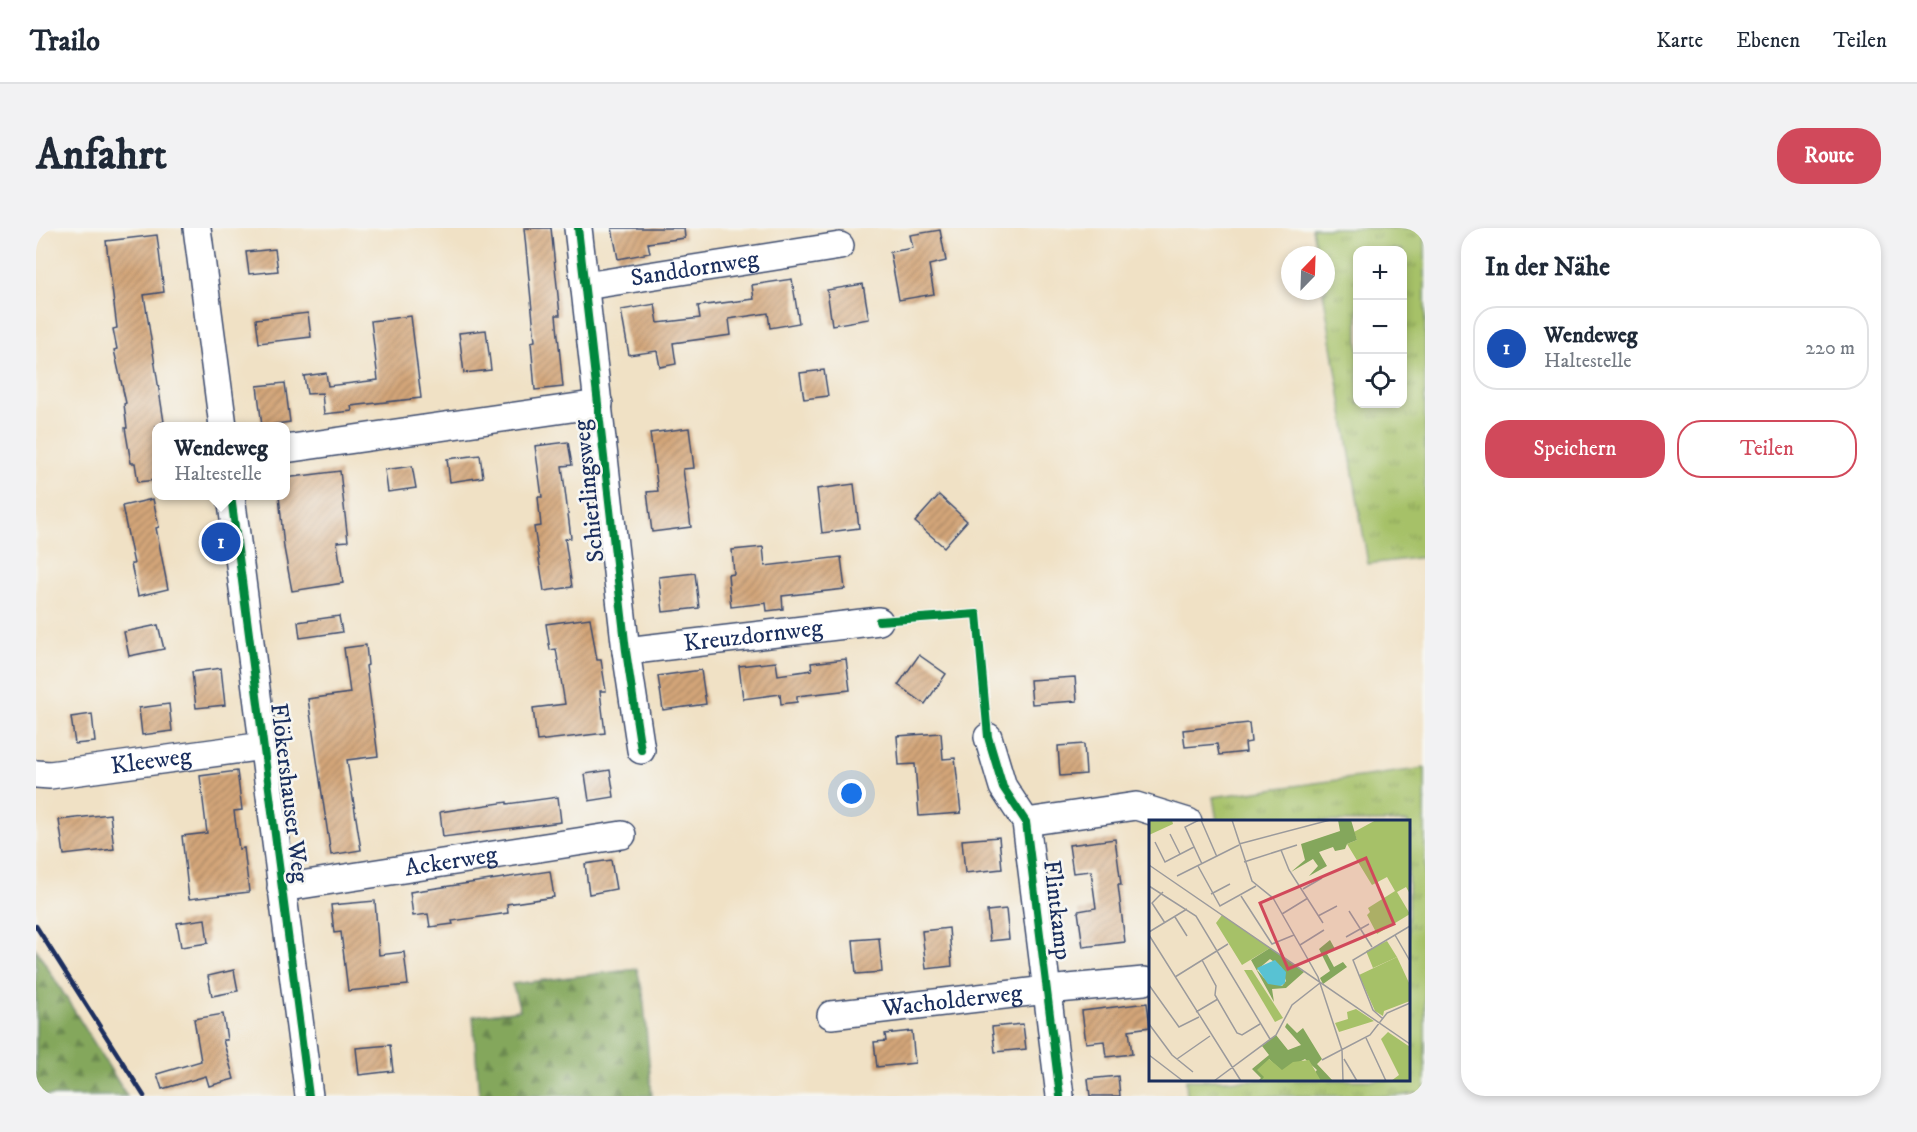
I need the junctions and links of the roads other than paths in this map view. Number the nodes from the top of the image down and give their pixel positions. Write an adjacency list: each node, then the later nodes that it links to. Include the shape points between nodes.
1 (197, 228): 6 (street)
2 (578, 228): 4 (street, Schierlingsweg)
3 (840, 246): 4 (street, Sanddornweg)
4 (585, 286): 5 (street, Schierlingsweg)
5 (599, 404): 7 (street); 10 (street, Schierlingsweg)
6 (222, 422)
7 (290, 448)
8 (232, 500): 12 (street, Flökershauser Weg)
9 (879, 621): 10 (street, Kreuzdornweg)
10 (626, 651): 13 (street, Schierlingsweg)
11 (988, 737): 16 (street, Flintkamp, via 1003,787)
12 (264, 746): 14 (street, Kleeweg); 18 (street, Flökershauser Weg)
13 (641, 750)
14 (36, 774)
15 (1182, 820): 16 (street, via 1136,806)
16 (1026, 822): 20 (street, Flintkamp)
17 (622, 834): 18 (street, Ackerweg)
18 (281, 888): 22 (street, Flökershauser Weg)
19 (1144, 981): 20 (street, Wacholderweg)
20 (1047, 990): 21 (street, Wacholderweg); 23 (street, Flintkamp)
21 (831, 1015)
22 (309, 1096)
23 (1060, 1096)

